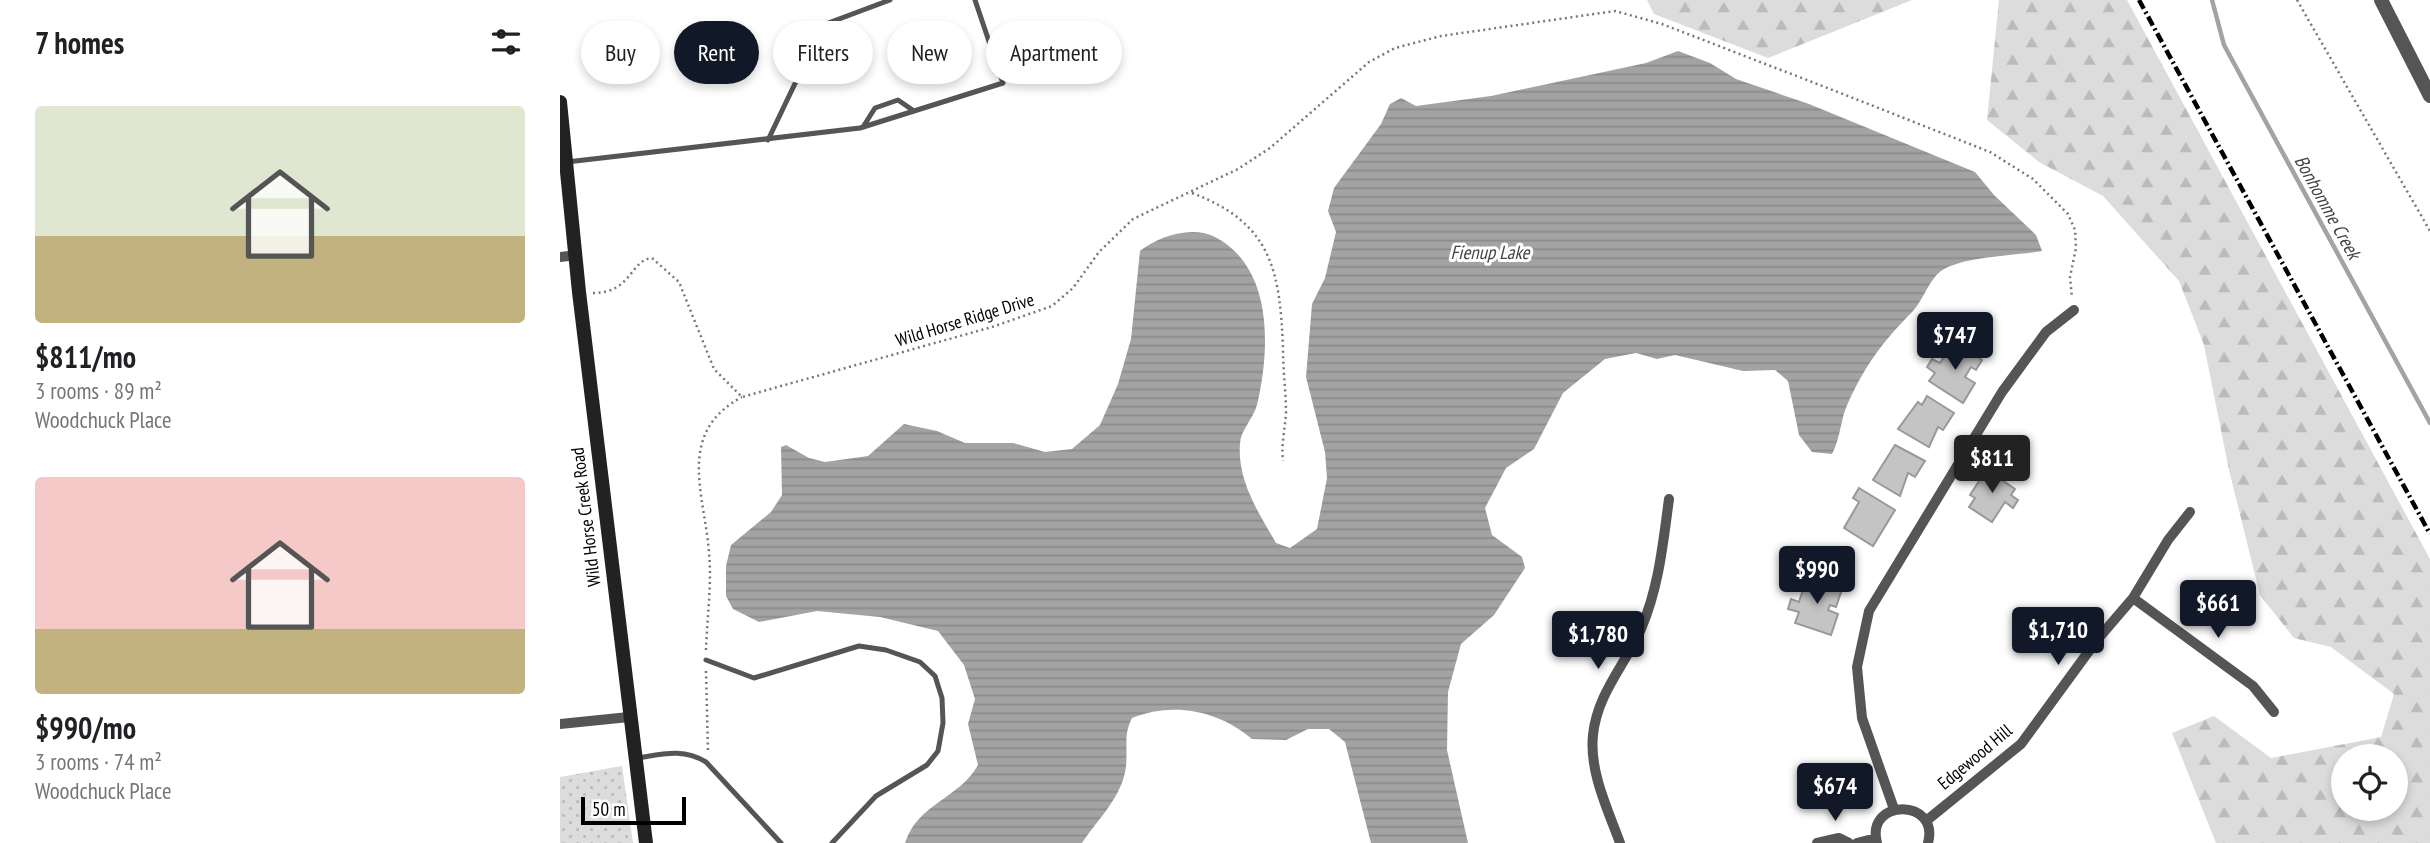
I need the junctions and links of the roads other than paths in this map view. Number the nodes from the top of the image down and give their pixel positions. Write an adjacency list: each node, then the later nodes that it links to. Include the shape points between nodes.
1 (890, 0): 8 (lane, via 823,24)
2 (975, 0): 6 (lane, via 1003,83)
3 (2381, 0): 4 (street)
4 (2430, 96)
5 (560, 103): 9 (main road, Wild Horse Creek Road)
6 (914, 111): 7 (lane); 7 (lane, via 898,100 875,108)
7 (863, 127): 8 (lane)
8 (768, 140): 9 (lane)
9 (565, 162): 10 (main road, Wild Horse Creek Road)
10 (577, 254): 11 (street); 18 (main road, Wild Horse Creek Road)
11 (560, 257)
12 (2074, 310): 21 (street, via 2046,332 2002,392 1869,611 1857,667 1862,718)
13 (1668, 499): 27 (street, via 1658,577 1640,629 1604,692 1593,735 1595,769)
14 (2190, 512): 15 (street, Edgewood Hill)
15 (2133, 598): 17 (street, via 2253,686); 22 (street, Edgewood Hill, via 2021,744)
16 (706, 660): 26 (lane, via 754,678 859,646 920,662 935,676 943,723 938,751 927,765 876,796)
17 (2274, 712)
18 (629, 717): 19 (street); 20 (main road, Wild Horse Creek Road)
19 (560, 724)
20 (635, 759): 24 (main road, Wild Horse Creek Road); 25 (lane, via 683,752 706,762)
21 (1894, 809): 22 (street, via 1912,809); 23 (street, via 1880,820)
22 (1926, 821): 31 (street)
23 (1877, 840): 30 (street)
24 (646, 843)
25 (781, 843)
26 (832, 843)
27 (1620, 843)
28 (1817, 843): 29 (street, via 1839,838)
29 (1849, 843)
30 (1857, 843)
31 (1927, 843)

